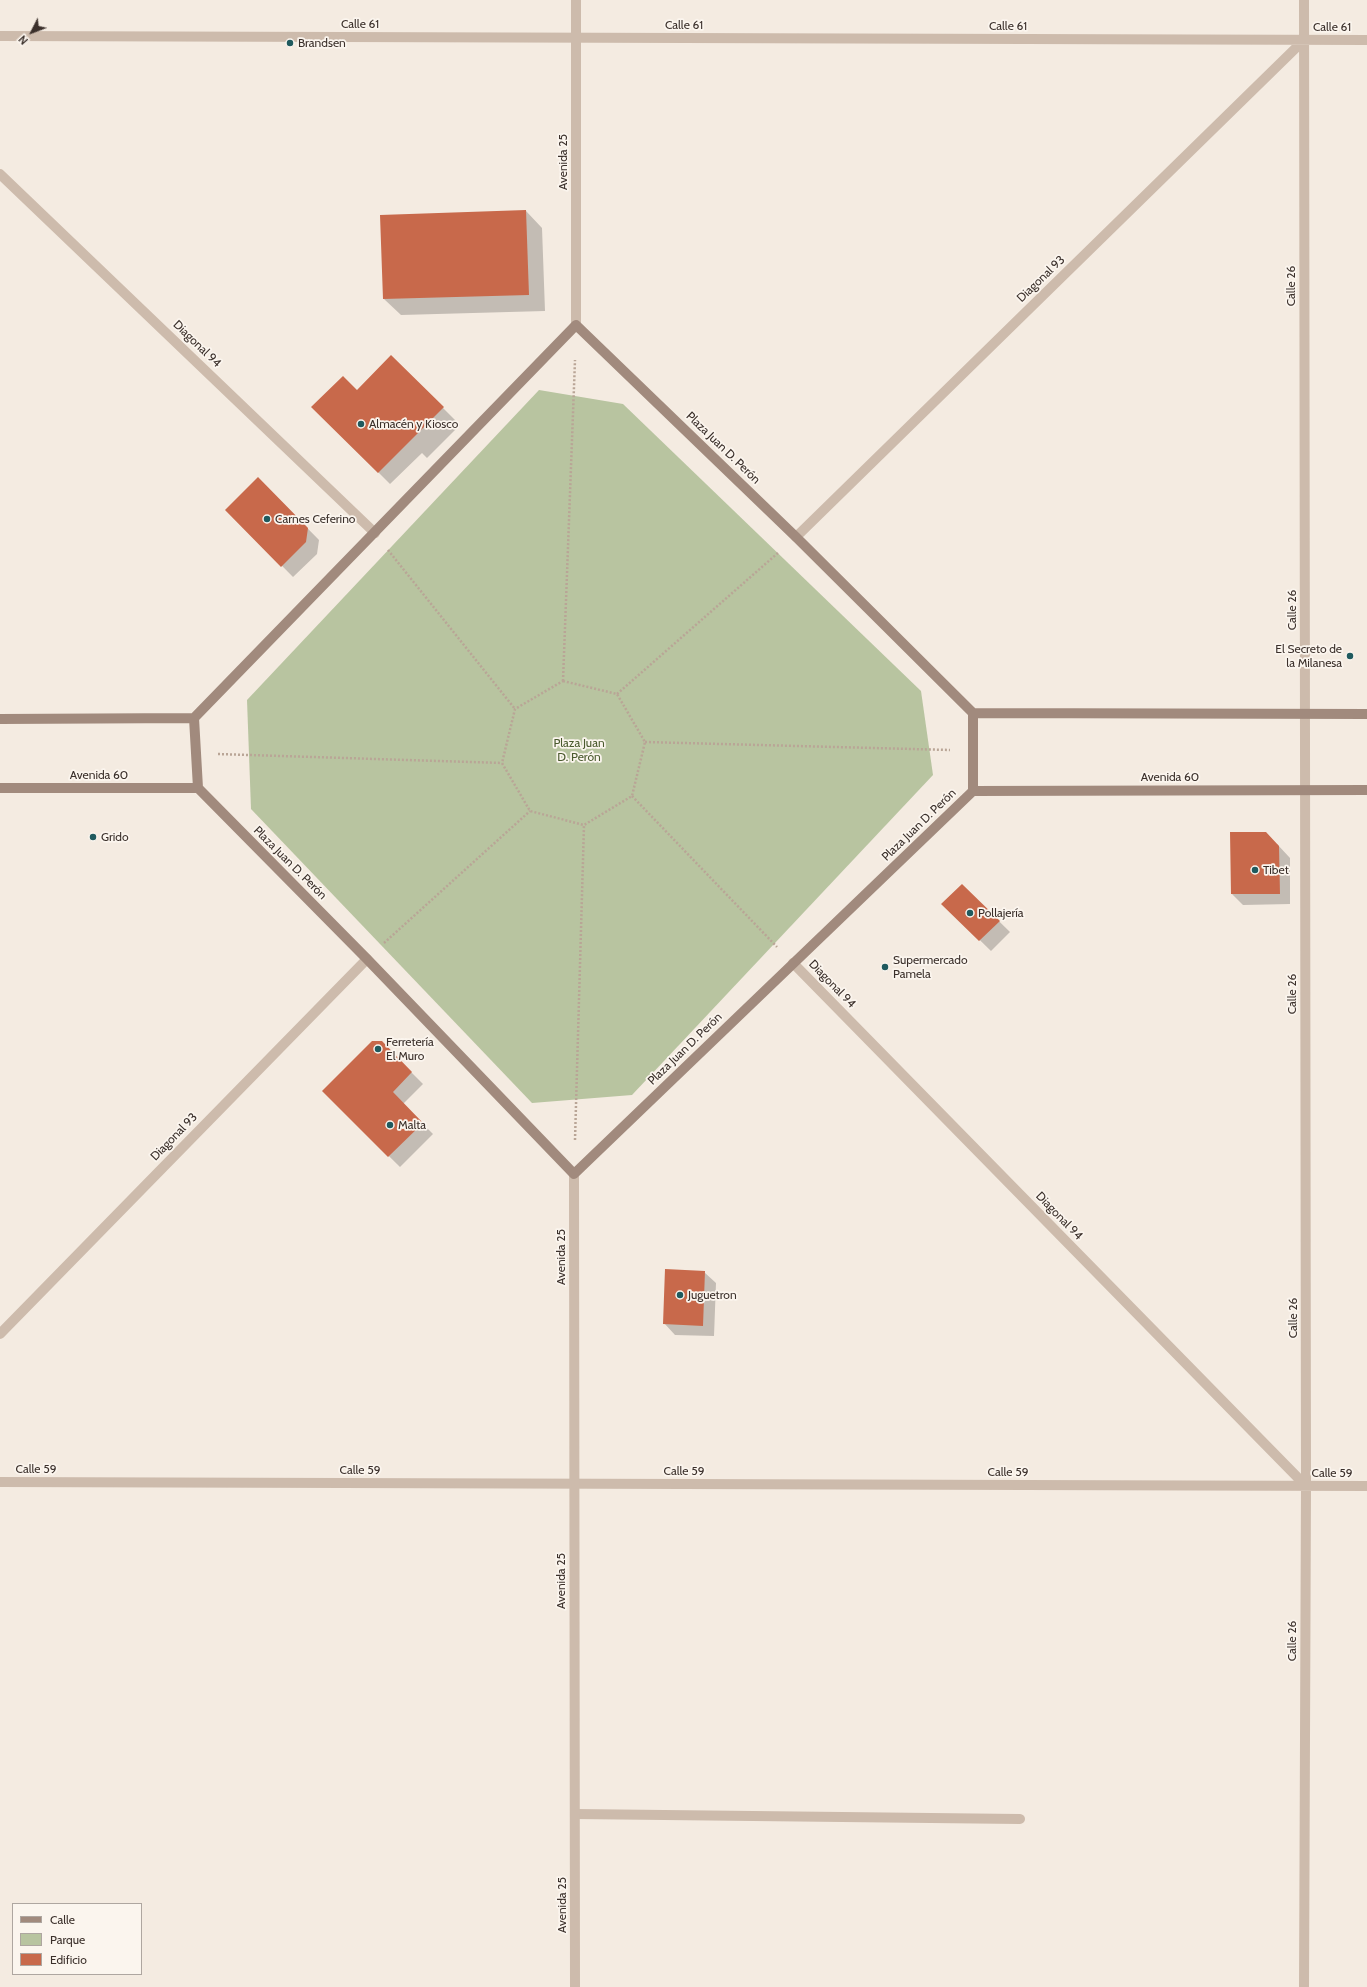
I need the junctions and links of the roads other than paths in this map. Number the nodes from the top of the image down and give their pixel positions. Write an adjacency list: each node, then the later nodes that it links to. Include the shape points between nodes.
1 (576, 0): 4 (street, Avenida 25)
2 (1304, 0): 5 (street, Calle 26)
3 (0, 36): 4 (street, Calle 61)
4 (576, 37): 5 (street, Calle 61); 8 (street, Avenida 25)
5 (1304, 40): 6 (street, Calle 61); 10 (street, Diagonal 93); 12 (street, Calle 26)
6 (1367, 40)
7 (0, 174): 9 (street, Diagonal 94)
8 (576, 325): 9 (main road); 10 (main road, Plaza Juan D. Perón)
9 (375, 533): 14 (main road)
10 (796, 537): 11 (main road, Plaza Juan D. Perón)
11 (973, 713): 12 (main road); 20 (main road, Plaza Juan D. Perón)
12 (1305, 714): 13 (main road); 18 (street, Calle 26)
13 (1367, 714)
14 (194, 718): 15 (main road); 17 (main road)
15 (0, 720)
16 (0, 788): 17 (main road, Avenida 60)
17 (198, 788): 21 (main road, Plaza Juan D. Perón)
18 (1305, 790): 19 (main road, Avenida 60); 20 (main road, Avenida 60); 27 (street, Calle 26)
19 (1367, 790)
20 (973, 791): 22 (main road, Plaza Juan D. Perón)
21 (367, 959): 23 (main road, Plaza Juan D. Perón); 24 (street, Diagonal 93)
22 (793, 963): 23 (main road, Plaza Juan D. Perón); 27 (street, Diagonal 94)
23 (574, 1174): 26 (street, Avenida 25)
24 (0, 1334)
25 (0, 1482): 26 (street, Calle 59)
26 (574, 1484): 27 (street, Calle 59); 29 (street, Avenida 25)
27 (1306, 1486): 28 (street, Calle 59); 32 (street, Calle 26)
28 (1367, 1486)
29 (575, 1814): 30 (street); 31 (street, Avenida 25)
30 (1020, 1819)
31 (575, 1987)
32 (1304, 1987)

